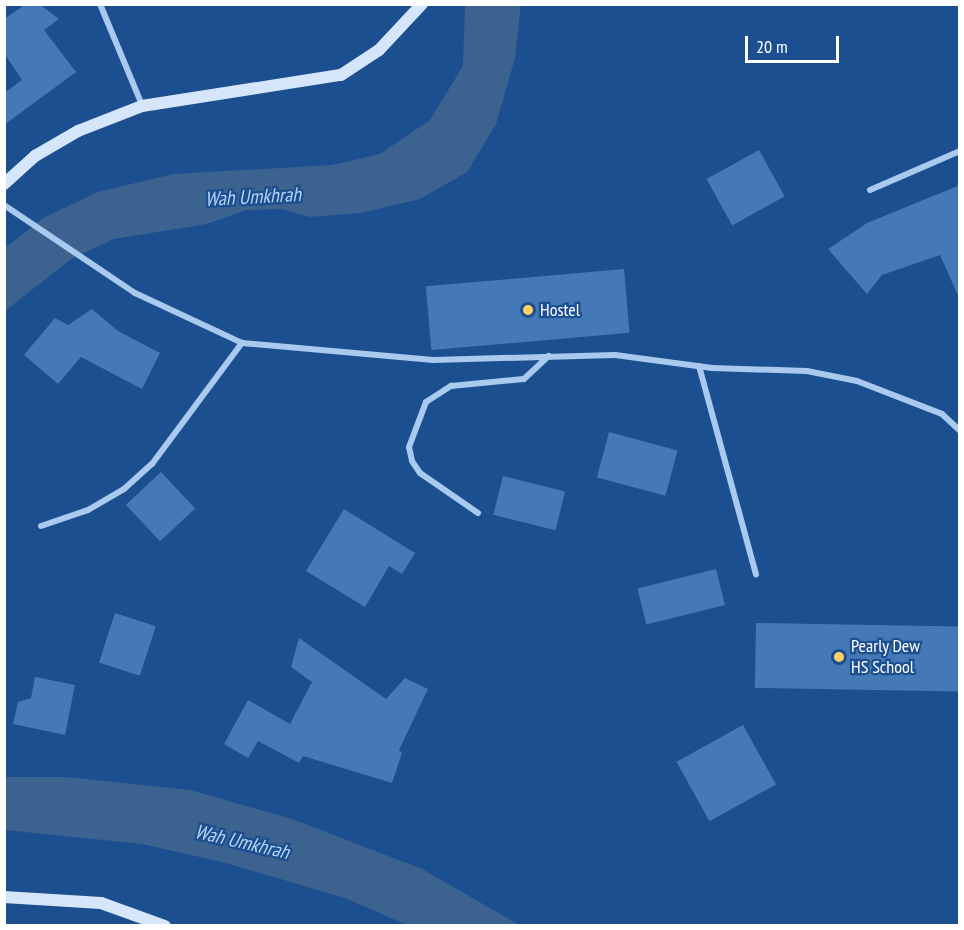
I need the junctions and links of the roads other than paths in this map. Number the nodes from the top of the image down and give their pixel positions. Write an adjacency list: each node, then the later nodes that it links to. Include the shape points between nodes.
1 (100, 4): 3 (street)
2 (422, 4): 3 (street, via 379,50 341,75)
3 (142, 106): 5 (street, via 78,130 35,156)
4 (960, 151): 6 (street)
5 (4, 184)
6 (870, 190)
7 (4, 205): 8 (street, via 135,292)
8 (242, 343): 9 (street, via 433,360); 13 (street, via 138,477 88,510)
9 (549, 356): 10 (street, via 615,355); 12 (street, via 524,379 451,386 426,402 410,447 412,461 420,473)
10 (699, 366): 11 (street, via 765,367 857,381 942,414); 14 (street)
11 (960, 431)
12 (478, 513)
13 (41, 526)
14 (756, 574)
15 (4, 897): 16 (street, via 101,903)
16 (165, 926)

